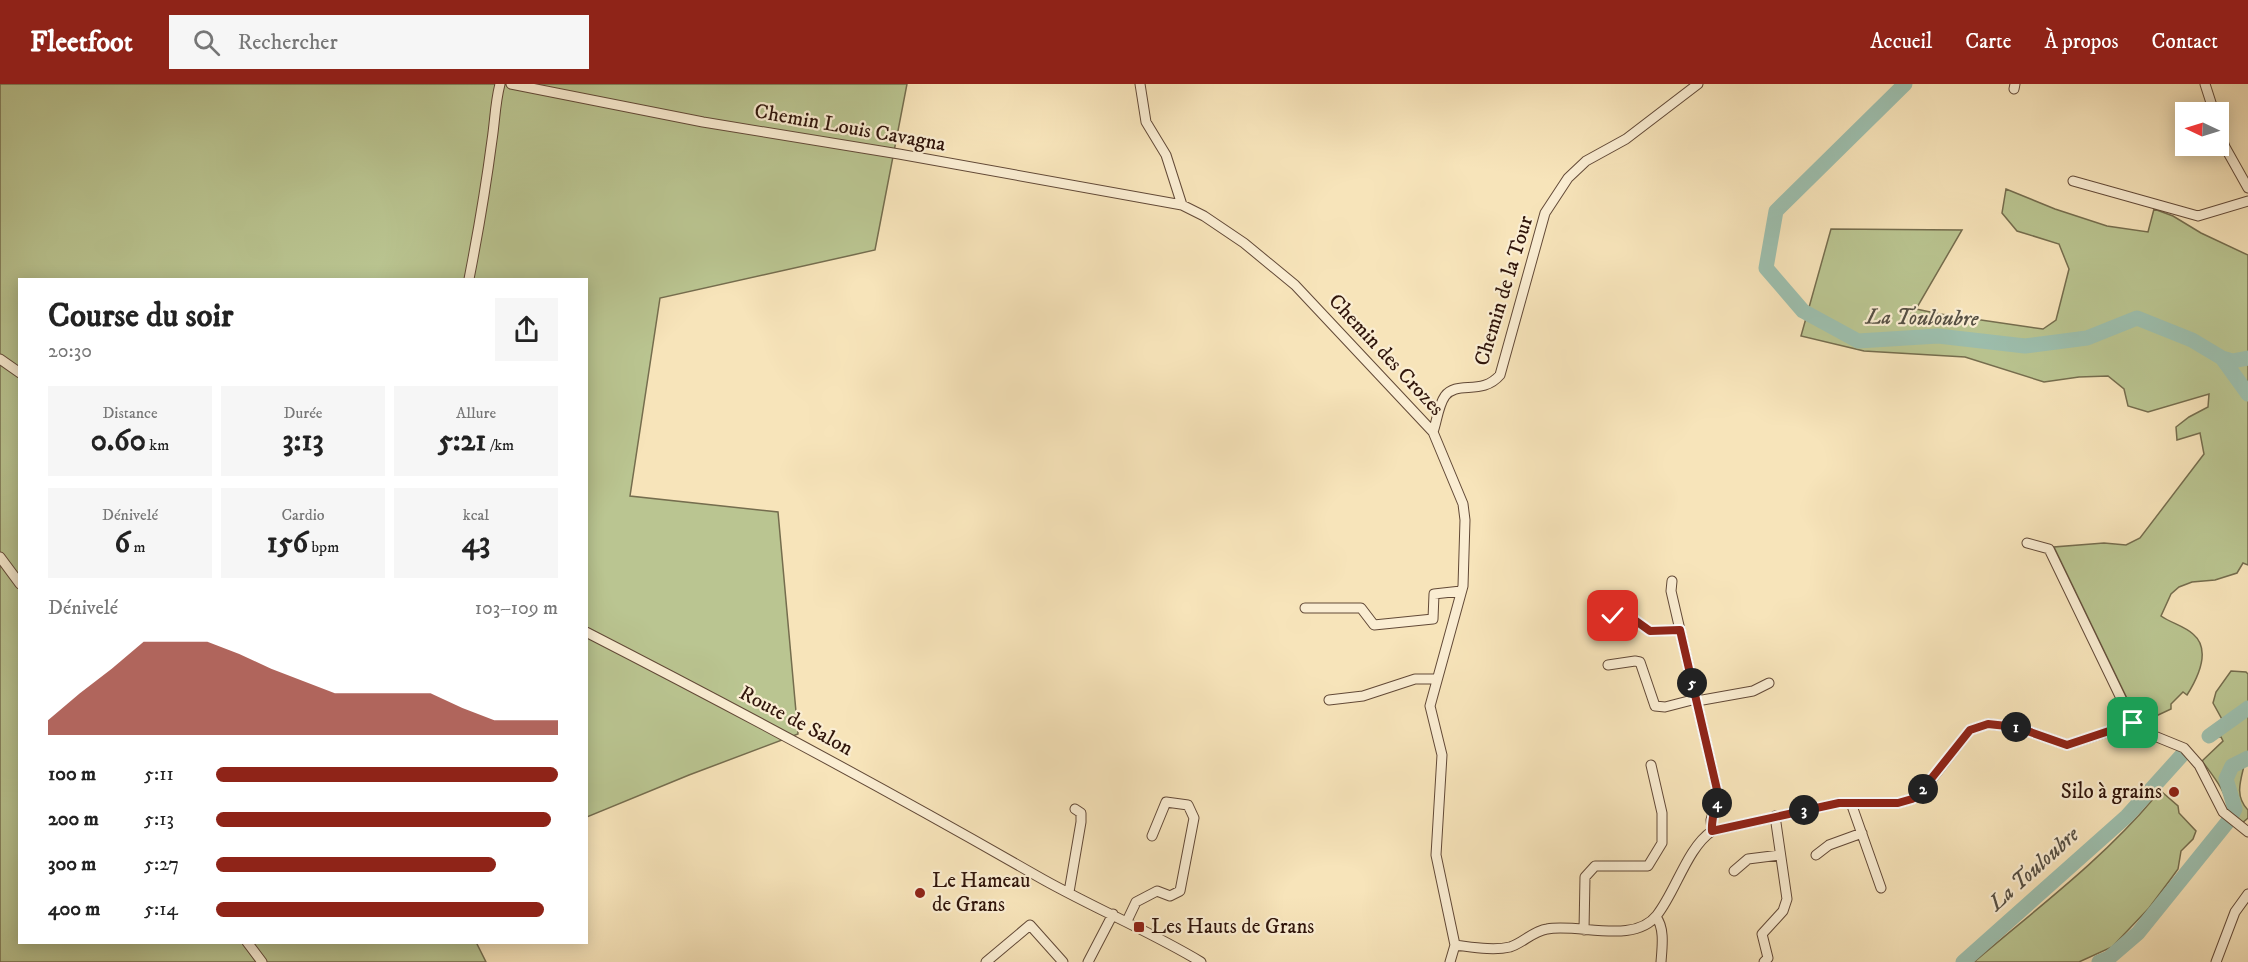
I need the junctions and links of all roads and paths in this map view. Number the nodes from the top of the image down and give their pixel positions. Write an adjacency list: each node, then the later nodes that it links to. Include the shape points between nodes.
1 (500, 84): 12 (street)
2 (511, 84): 11 (street, Chemin Louis Cavagna, via 703,122)
3 (1140, 84): 11 (street, via 1146,122 1166,155)
4 (1698, 84): 15 (street, Chemin de la Tour, via 1626,139 1586,161 1568,178 1545,213 1500,375 1487,386 1448,393)
5 (2205, 84): 6 (street)
6 (2211, 102)
7 (2229, 156): 9 (street)
8 (2073, 182): 10 (street, via 2198,216)
9 (2248, 188)
10 (2248, 201)
11 (1182, 205): 15 (street, Chemin des Crozes, via 1244,243 1295,285)
12 (470, 278)
13 (0, 359): 14 (street)
14 (18, 372)
15 (1433, 432): 20 (street, Chemin des Crozes, via 1463,504)
16 (2027, 543): 30 (street, via 2049,549)
17 (0, 557): 18 (street)
18 (18, 581)
19 (1672, 581): 23 (street)
20 (1461, 591): 21 (street, via 1434,594 1433,619 1374,625 1361,608); 26 (street, Chemin des Crozes)
21 (1305, 608)
22 (1613, 616): 23 (street, via 1629,616 1650,631)
23 (1680, 630): 29 (street)
24 (588, 633): 43 (street, Route de Salon, via 805,745)
25 (1608, 665): 29 (street, via 1640,662 1655,706)
26 (1437, 679): 28 (street, via 1415,679 1362,696); 50 (street, Chemin des Crozes, via 1430,706 1442,755 1436,855)
27 (1769, 683): 29 (street, via 1753,691)
28 (1329, 700)
29 (1697, 700): 35 (street, via 1718,794)
30 (2133, 723): 32 (street, via 2067,745 2016,727 1988,724 1970,730 1912,799 1898,803); 37 (street, via 2142,724 2152,735 2184,748 2199,765 2222,811)
31 (1651, 765): 48 (street, via 1662,813 1662,843 1648,866 1595,866 1585,876)
32 (1851, 803): 34 (street); 36 (street)
33 (1075, 808): 43 (street, via 1082,817)
34 (1775, 816): 35 (street); 39 (street)
35 (1712, 831): 46 (street, via 1698,846)
36 (1862, 832): 40 (street, via 1829,845); 42 (street)
37 (2248, 832)
38 (1152, 836): 47 (street, via 1166,802 1188,805 1194,818 1180,891 1170,896 1157,891 1136,902)
39 (1780, 855): 41 (street, via 1748,859); 58 (street, via 1787,899 1783,911 1762,934 1768,958)
40 (1816, 855)
41 (1734, 871)
42 (1881, 888)
43 (1069, 892): 45 (street, Route de Salon)
44 (2248, 894): 59 (street, via 2235,912)
45 (1113, 914): 47 (street, Route de Salon); 54 (street)
46 (1656, 917): 48 (street, via 1638,929); 57 (street, via 1662,937)
47 (1127, 921): 55 (street, Route de Salon)
48 (1584, 930): 50 (street, via 1548,929 1510,947)
49 (248, 944): 51 (street)
50 (1455, 945): 56 (street, Chemin des Crozes)
51 (262, 962)
52 (986, 962): 53 (street, via 1030,925)
53 (1063, 962)
54 (1088, 962)
55 (1202, 962)
56 (1450, 962)
57 (1661, 962)
58 (1764, 962)
59 (2216, 962)

